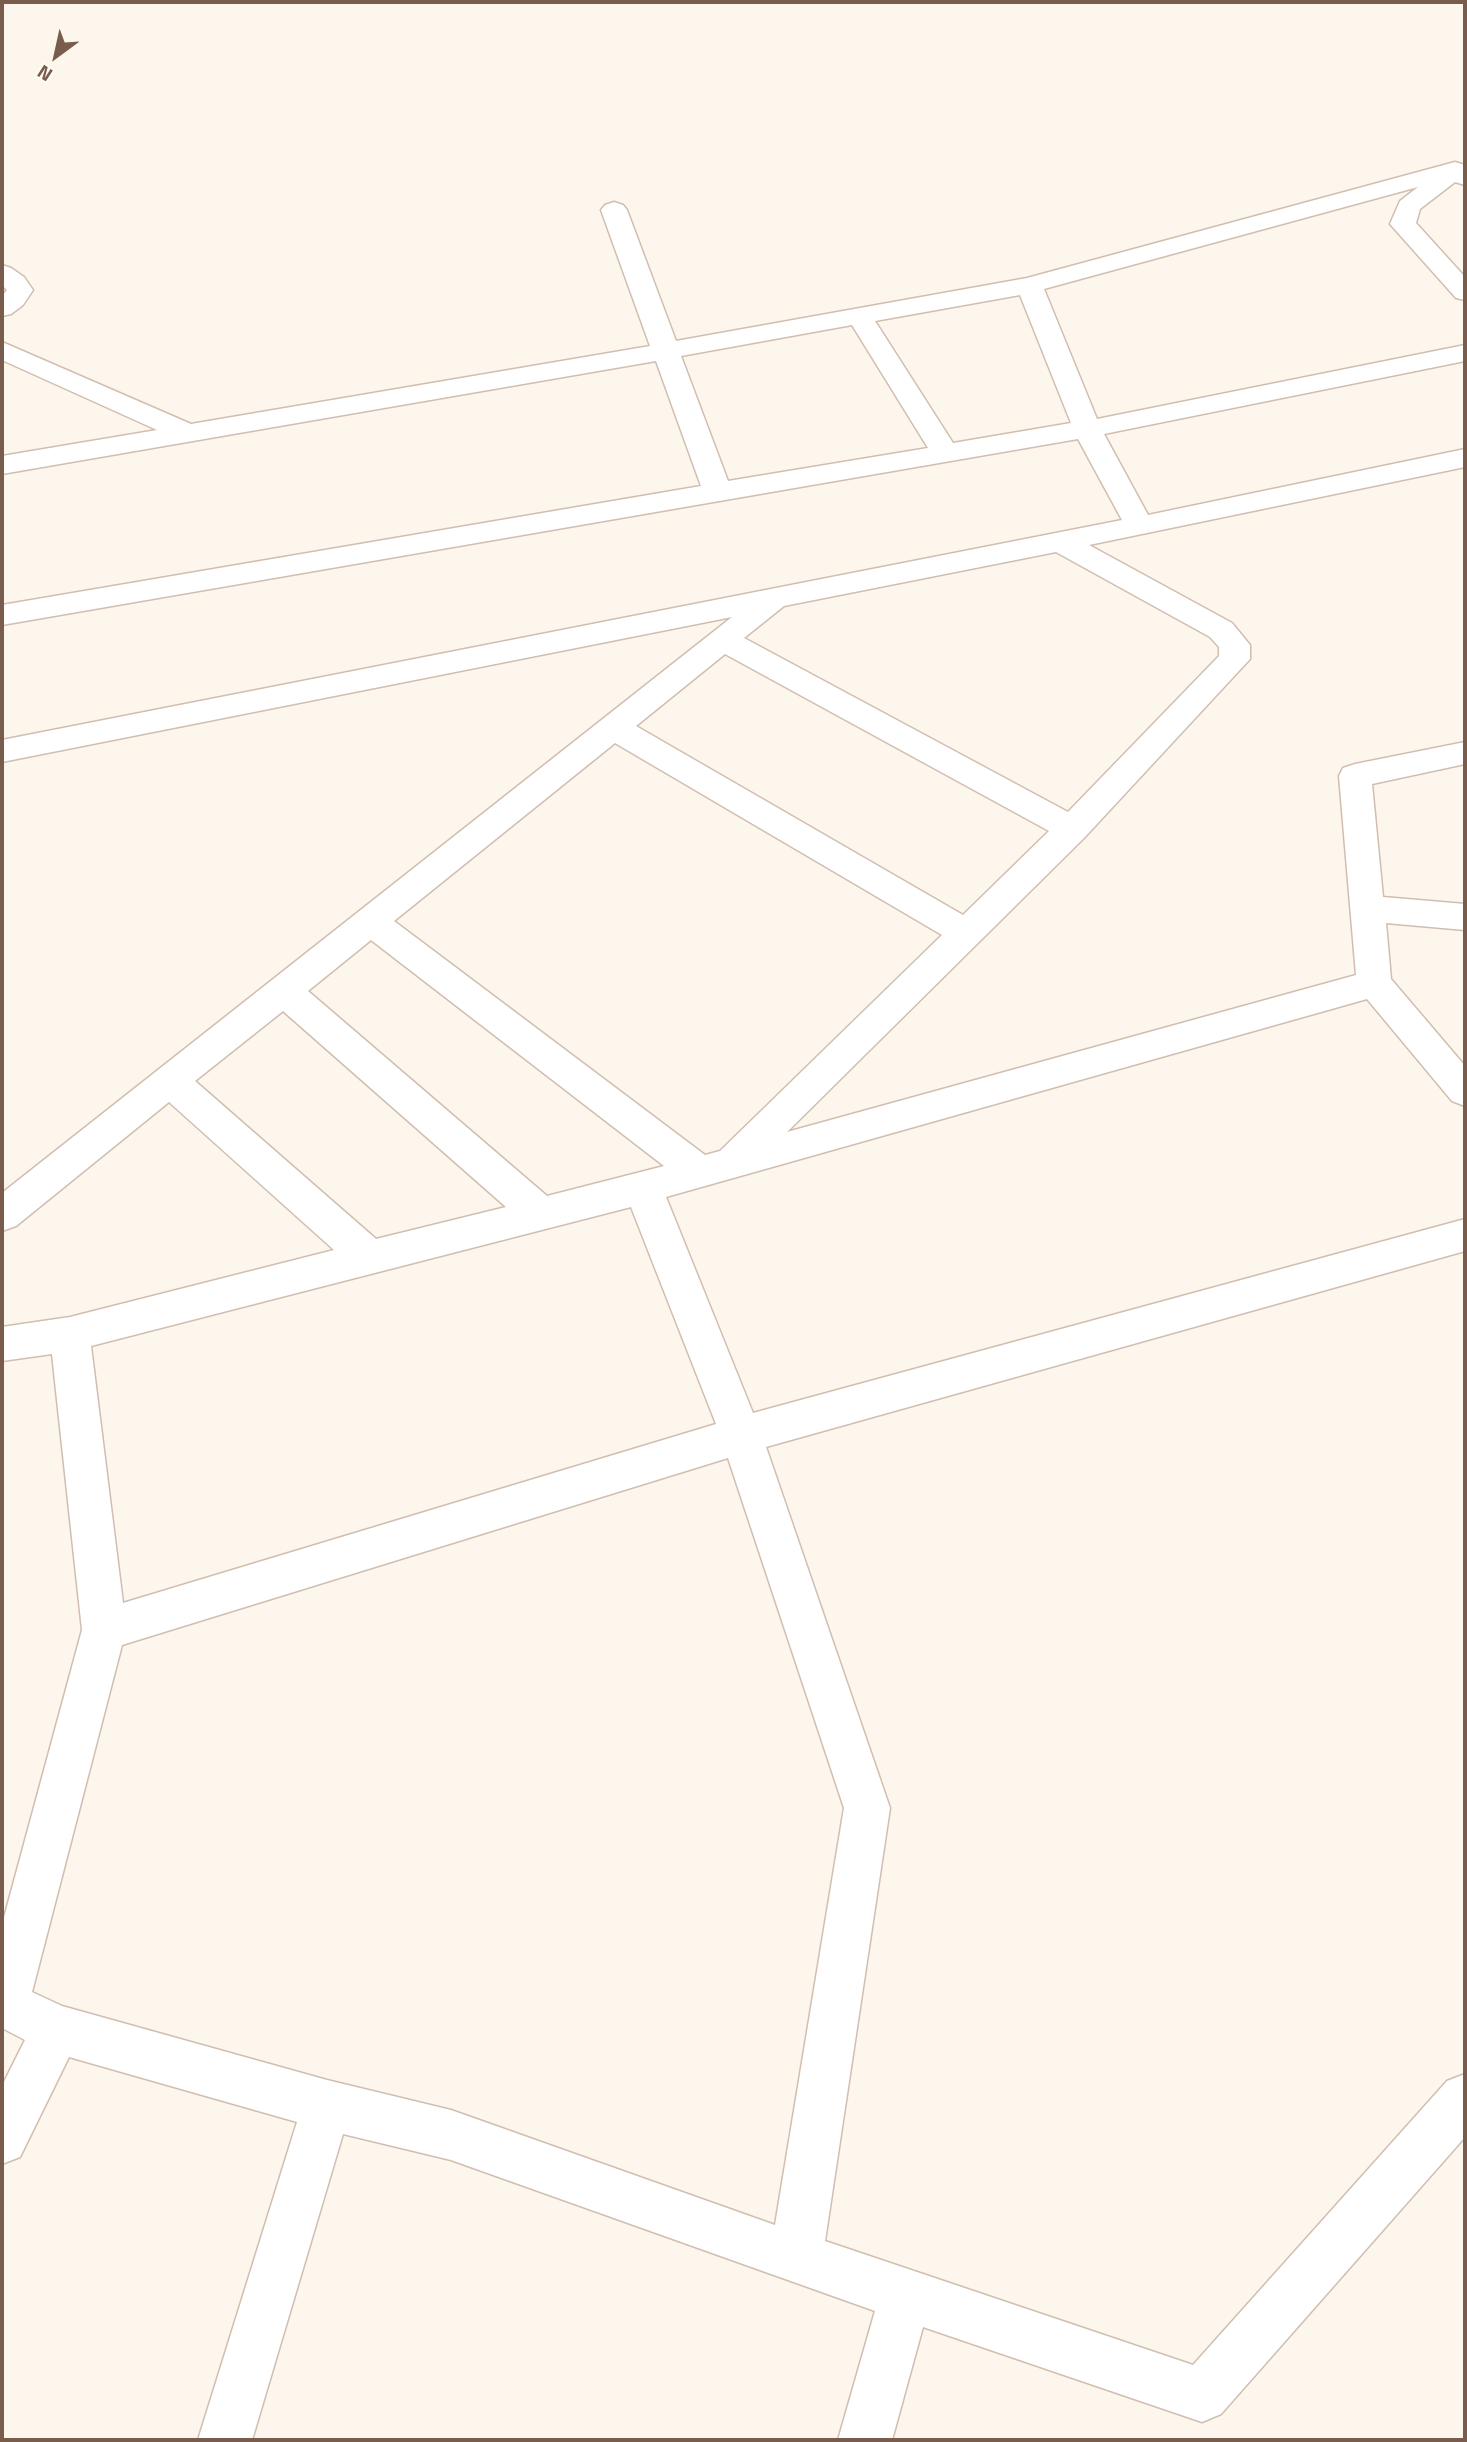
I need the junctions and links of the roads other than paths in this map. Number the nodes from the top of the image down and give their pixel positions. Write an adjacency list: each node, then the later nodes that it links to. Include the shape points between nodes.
1 (1462, 169): 4 (street); 5 (street, via 1409,206 1403,224)
2 (614, 210): 9 (street)
3 (2, 272): 6 (street, via 20,290)
4 (1029, 285): 7 (street); 11 (street)
5 (1465, 292)
6 (2, 308)
7 (859, 316): 9 (street); 13 (street)
8 (2, 350): 12 (street)
9 (666, 351): 12 (street); 16 (street)
10 (1465, 353): 11 (street)
11 (1087, 429): 13 (street); 17 (street)
12 (188, 433): 15 (street)
13 (946, 454): 16 (street)
14 (1465, 458): 17 (street)
15 (2, 465)
16 (718, 493): 20 (street)
17 (1140, 526): 18 (street)
18 (1060, 542): 19 (street); 25 (street, via 1221,630 1236,652)
19 (775, 598): 21 (street); 23 (street)
20 (2, 615)
21 (723, 640): 22 (street); 25 (street)
22 (613, 727): 28 (street); 29 (street)
23 (2, 751)
24 (1465, 753): 26 (street, via 1355,776)
25 (1072, 829): 29 (street)
26 (1367, 908): 27 (street); 30 (street)
27 (1465, 917)
28 (369, 922): 31 (street); 34 (street)
29 (966, 933): 34 (street)
30 (1374, 983): 33 (street); 34 (street)
31 (283, 990): 32 (street); 37 (street)
32 (170, 1081): 36 (street); 39 (street)
33 (1465, 1091)
34 (716, 1168): 35 (street)
35 (643, 1188): 37 (street); 42 (street)
36 (2, 1215)
37 (542, 1215): 39 (street)
38 (1465, 1235): 42 (street)
39 (370, 1258): 40 (street)
40 (70, 1334): 41 (street); 43 (street)
41 (2, 1344)
42 (741, 1435): 43 (street); 49 (street, via 867,1808)
43 (104, 1630): 44 (street)
44 (3, 2003): 45 (street)
45 (57, 2029): 47 (street); 48 (street)
46 (1465, 2099): 50 (street, via 1202,2395)
47 (327, 2105): 49 (street, via 451,2135); 51 (street)
48 (2, 2139)
49 (796, 2258): 50 (street)
50 (905, 2295): 52 (street)
51 (225, 2440)
52 (865, 2440)

